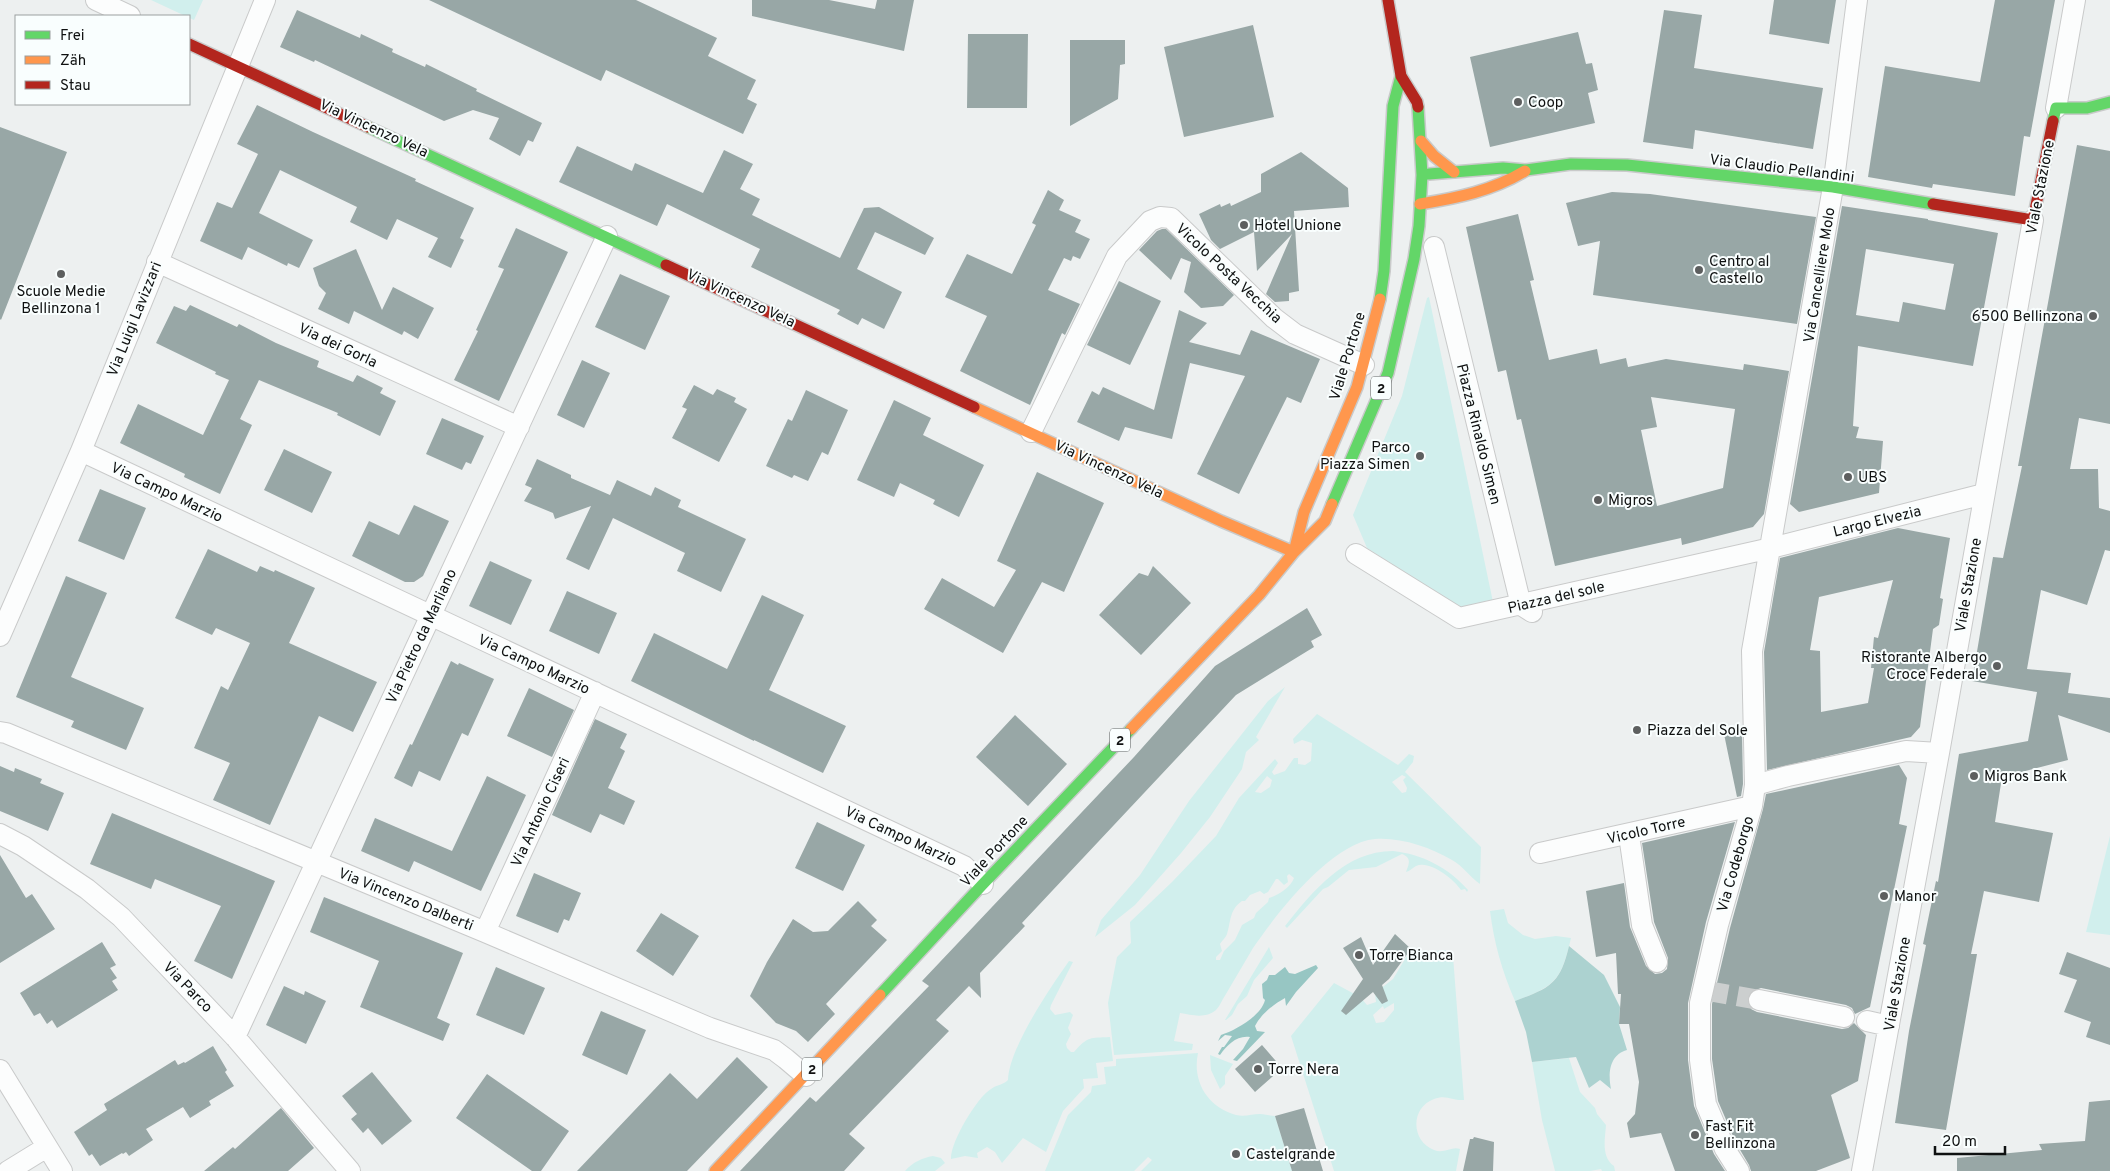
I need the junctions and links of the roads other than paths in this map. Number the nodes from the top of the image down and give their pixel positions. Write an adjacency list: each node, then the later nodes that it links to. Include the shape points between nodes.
1 (96, 0): 6 (street)
2 (265, 0): 8 (street, Via Luigi Lavizzari)
3 (1388, 0): 9 (street, 2)
4 (1857, 0): 16 (street, Via Cancelliere Molo)
5 (2075, 0): 11 (street, Viale Stazione)
6 (128, 15)
7 (190, 44): 8 (street, Via Vincenzo Vela)
8 (238, 66): 19 (street, Via Vincenzo Vela); 21 (street, Via Luigi Lavizzari)
9 (1401, 76): 12 (street, 2, via 1417,102); 22 (street, Viale Portone / 2, via 1393,106 1394,190 1384,271)
10 (2110, 102): 11 (street, via 2087,108)
11 (2056, 108): 18 (street, Viale Stazione)
12 (1421, 141): 14 (street); 15 (street, 2)
13 (1526, 170): 14 (street, Via Claudio Pellandini, via 1503,168); 16 (street, Via Claudio Pellandini, via 1594,163); 17 (street, Via Claudio Pellandini, via 1508,183 1478,193)
14 (1454, 172): 15 (street, Via Claudio Pellandini)
15 (1418, 177): 17 (street, 2)
16 (1833, 187): 18 (street, Via Claudio Pellandini); 27 (street, Via Cancelliere Molo)
17 (1416, 202): 28 (street, Viale Portone / 2, via 1416,245 1388,373 1326,521)
18 (2033, 220): 26 (street, Viale Stazione)
19 (607, 236): 23 (street, Via Pietro da Marliano); 24 (street, Via Vincenzo Vela)
20 (1434, 247): 30 (street, Piazza Rinaldo Simen)
21 (157, 262): 23 (street, Via dei Gorla); 25 (street, Via Luigi Lavizzari)
22 (1364, 365): 24 (street, Vicolo Posta Vecchia, via 1295,334 1274,318 1171,218 1160,217 1150,221 1117,256); 28 (street, Viale Portone / 2, via 1304,512)
23 (519, 427): 31 (street, Via Pietro da Marliano)
24 (1031, 432): 28 (street, Via Vincenzo Vela, via 1235,528)
25 (81, 451): 31 (street, Via Campo Marzio); 32 (street, Via Luigi Lavizzari)
26 (1984, 494): 27 (street, Largo Elvezia); 35 (street, Viale Stazione)
27 (1771, 548): 30 (street, Piazza del sole); 36 (street, Via Codeborgo, via 1752,651)
28 (1294, 552): 42 (street, Viale Portone / 2, via 1259,595)
29 (1356, 554): 30 (street, Piazza del sole, via 1459,618)
30 (1528, 609)
31 (430, 616): 33 (street, Via Campo Marzio); 41 (street, Via Pietro da Marliano)
32 (0, 636)
33 (595, 692): 42 (street, Via Campo Marzio, via 964,866); 43 (street, Via Antonio Ciseri)
34 (0, 732): 41 (street, Via Vincenzo Dalberti)
35 (1939, 753): 36 (street, via 1906,752); 48 (street, Viale Stazione)
36 (1756, 785): 37 (street, Via Codeborgo)
37 (1752, 806): 39 (street, Vicolo Torre); 57 (street, Via Codeborgo, via 1718,925 1706,991 1700,1003 1700,1060 1706,1104 1725,1149)
38 (0, 834): 49 (street, Via Parco, via 80,884 122,917)
39 (1629, 834): 40 (street, Vicolo Torre); 44 (street, via 1642,925)
40 (1540, 853)
41 (317, 862): 43 (street, Via Vincenzo Dalberti); 49 (street, Via Pietro da Marliano)
42 (983, 884): 51 (street, Viale Portone / 2)
43 (485, 932): 51 (street, Via Vincenzo Dalberti, via 710,1028 774,1050)
44 (1656, 962)
45 (1759, 1000): 46 (street)
46 (1844, 1017)
47 (1867, 1021): 48 (street)
48 (1889, 1026): 58 (street, Viale Stazione)
49 (235, 1037): 55 (street, Via Parco)
50 (0, 1070): 52 (street)
51 (806, 1076): 56 (street, Viale Portone / 2)
52 (47, 1147): 53 (street); 54 (street)
53 (8, 1171)
54 (62, 1171)
55 (350, 1171)
56 (715, 1171)
57 (1739, 1171)
58 (1862, 1171)

